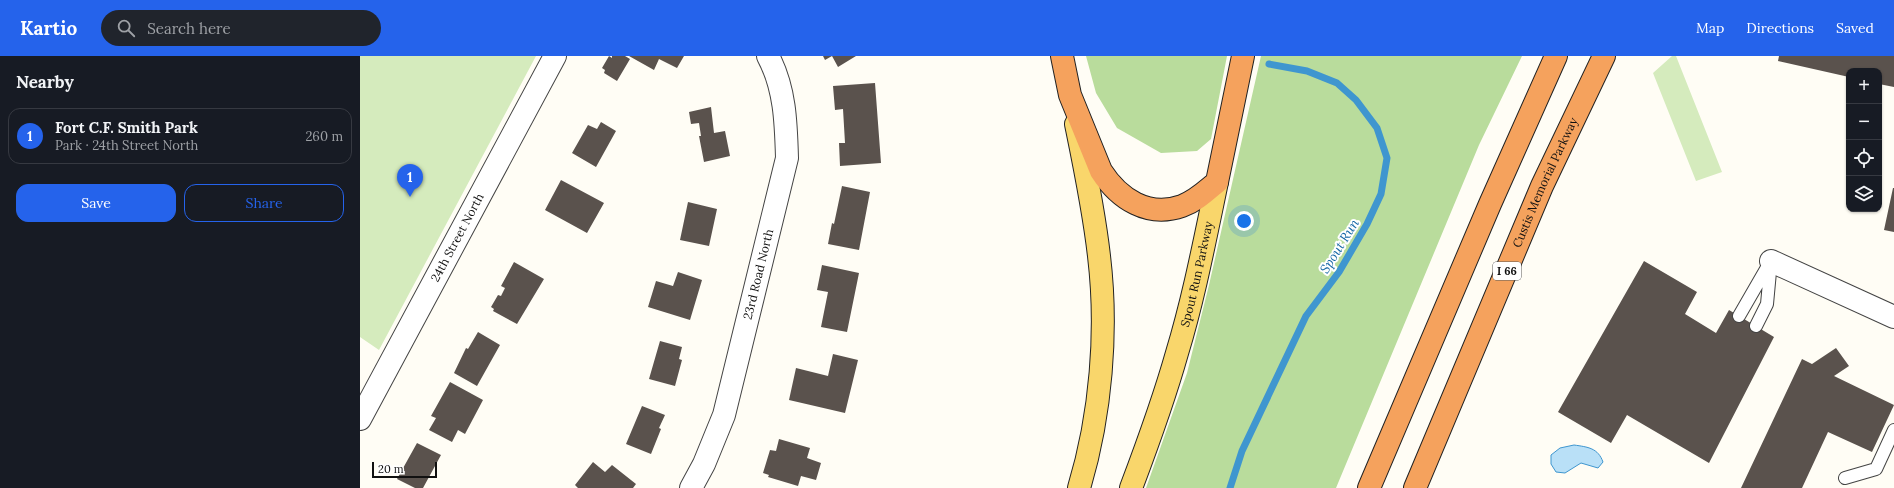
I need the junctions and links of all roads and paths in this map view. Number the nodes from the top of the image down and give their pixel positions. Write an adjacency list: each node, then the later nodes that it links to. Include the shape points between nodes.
1 (555, 56): 13 (street, 24th Street North)
2 (768, 56): 16 (street, 23rd Road North, via 777,72 786,115 787,158 724,415)
3 (1062, 56): 7 (highway)
4 (1243, 56): 8 (highway, Spout Run Parkway)
5 (1556, 56): 19 (highway, via 1490,204)
6 (1604, 56): 20 (highway, Custis Memorial Parkway / I 66, via 1542,186)
7 (1070, 95): 8 (highway, via 1102,171 1115,190 1133,203 1152,209 1172,209 1192,202); 17 (main road, via 1089,189 1101,290 1097,397 1088,454)
8 (1217, 182): 18 (main road, Spout Run Parkway, via 1178,352)
9 (1771, 261): 10 (lane); 11 (street); 12 (lane, via 1767,304)
10 (1739, 316)
11 (1894, 317)
12 (1756, 326)
13 (360, 419)
14 (1894, 430): 15 (lane, via 1876,469)
15 (1845, 478)
16 (691, 488)
17 (1079, 488)
18 (1131, 488)
19 (1370, 488)
20 (1415, 488)

